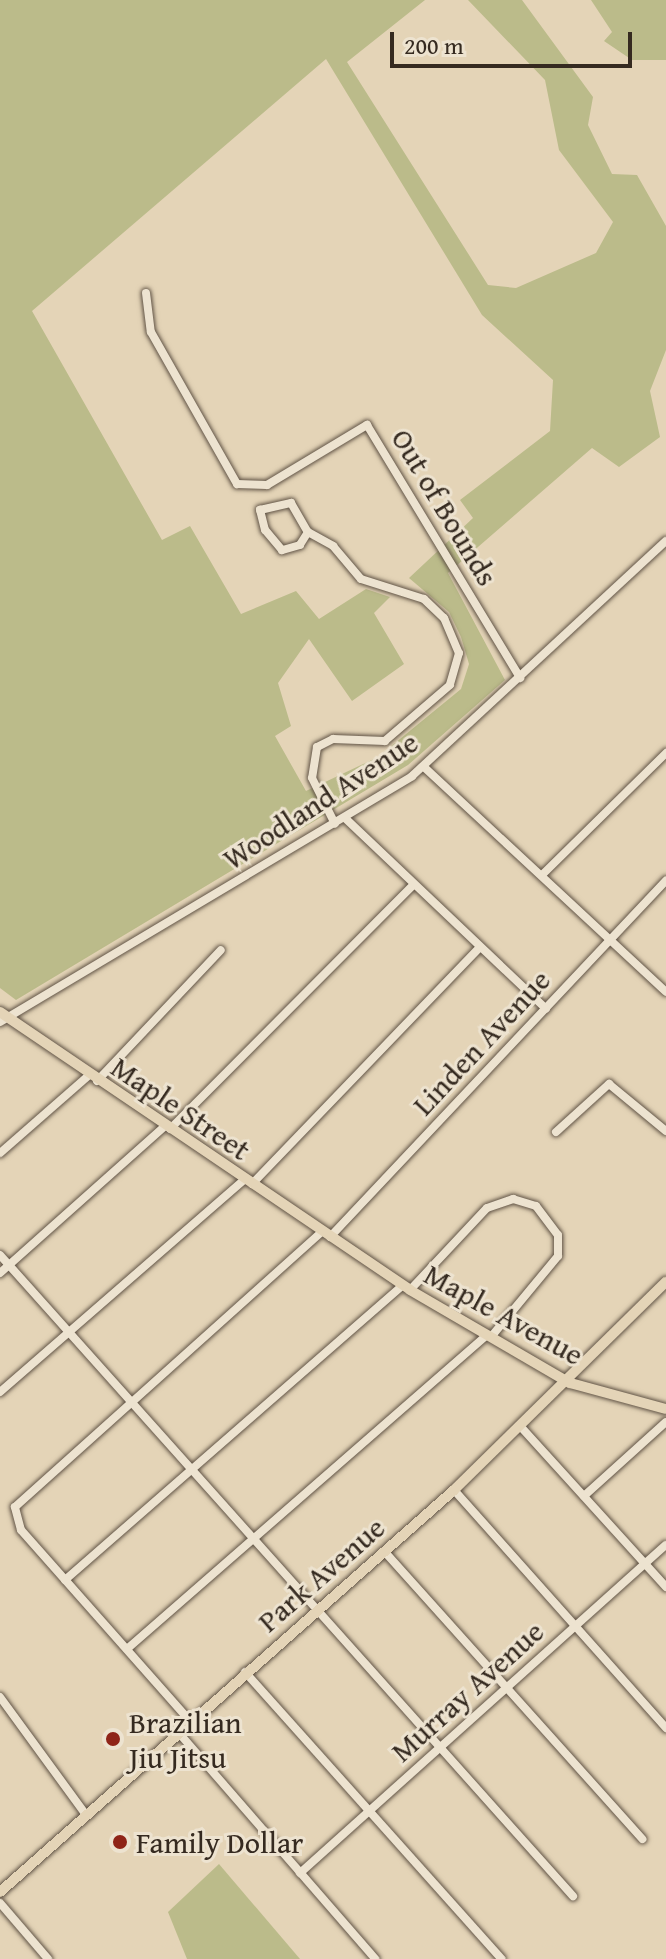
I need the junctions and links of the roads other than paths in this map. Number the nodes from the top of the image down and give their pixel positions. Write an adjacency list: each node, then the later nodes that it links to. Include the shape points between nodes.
1 (146, 293): 4 (street, Out of Bounds, via 151,332 237,484 267,485 367,425)
2 (308, 532): 2 (street, via 300,545 282,550 265,530 260,510 287,501); 8 (street, via 333,546 369,584 424,599 444,618 459,653 450,685 385,741 333,739 317,747 312,778)
3 (666, 541): 4 (street, Woodland Avenue)
4 (520, 678): 6 (street, Woodland Avenue)
5 (666, 753): 9 (street)
6 (424, 767): 7 (street, Woodland Avenue); 9 (street)
7 (345, 818): 8 (street, Woodland Avenue); 11 (street)
8 (335, 824): 17 (street, Woodland Avenue)
9 (543, 874): 12 (street)
10 (666, 880): 12 (street, Linden Avenue)
11 (413, 885): 13 (street); 19 (street)
12 (610, 938): 15 (street); 16 (street, Linden Avenue)
13 (479, 948): 16 (street); 23 (street)
14 (221, 950): 18 (street)
15 (666, 992)
16 (546, 1009): 24 (street, Linden Avenue)
17 (2, 1017): 18 (main road, Maple Street)
18 (93, 1078): 19 (main road, Maple Street); 22 (street)
19 (168, 1127): 23 (main road, Maple Street); 26 (street)
20 (666, 1131): 21 (street, via 609,1084 597,1088)
21 (556, 1132)
22 (0, 1153)
23 (248, 1181): 24 (main road, Maple Street); 30 (street)
24 (326, 1234): 29 (main road, Maple Avenue); 34 (street, Linden Avenue)
25 (0, 1255): 26 (street)
26 (9, 1265): 27 (street); 30 (street)
27 (0, 1273)
28 (666, 1282): 32 (main road, Park Avenue)
29 (406, 1287): 31 (main road, Maple Avenue); 31 (street, via 487,1208 513,1199 536,1206 558,1235 558,1256); 38 (street)
30 (68, 1331): 33 (street); 34 (street)
31 (489, 1336): 32 (main road, Maple Avenue); 41 (street)
32 (570, 1383): 35 (main road, Maple Avenue); 37 (main road, Park Avenue)
33 (0, 1392)
34 (129, 1401): 38 (street); 45 (street, Linden Avenue, via 14,1511 18,1525)
35 (666, 1409)
36 (666, 1422): 40 (street)
37 (521, 1427): 39 (main road, Park Avenue); 40 (street)
38 (192, 1473): 41 (street); 45 (street)
39 (454, 1490): 43 (main road, Park Avenue); 48 (street)
40 (584, 1496): 44 (street)
41 (250, 1541): 47 (street); 49 (street)
42 (666, 1545): 44 (street, Murray Avenue)
43 (384, 1551): 47 (main road, Park Avenue); 51 (street)
44 (645, 1564): 46 (street); 48 (street, Murray Avenue)
45 (65, 1580): 49 (street)
46 (666, 1587)
47 (315, 1613): 50 (main road, Park Avenue); 56 (street)
48 (576, 1625): 51 (street, Murray Avenue); 54 (street)
49 (127, 1649): 53 (street)
50 (245, 1672): 53 (main road, Park Avenue); 57 (street)
51 (507, 1687): 56 (street, Murray Avenue); 59 (street)
52 (0, 1697): 58 (street)
53 (190, 1721): 55 (main road, Park Avenue)
54 (666, 1728)
55 (178, 1732): 58 (main road, Park Avenue); 60 (street)
56 (440, 1747): 57 (street, Murray Avenue); 62 (street)
57 (369, 1811): 60 (street, Murray Avenue); 66 (street)
58 (86, 1815): 61 (main road, Park Avenue)
59 (642, 1839)
60 (300, 1873): 65 (street)
61 (0, 1892)
62 (573, 1896)
63 (0, 1903): 64 (street)
64 (48, 1959)
65 (375, 1959)
66 (502, 1959)

